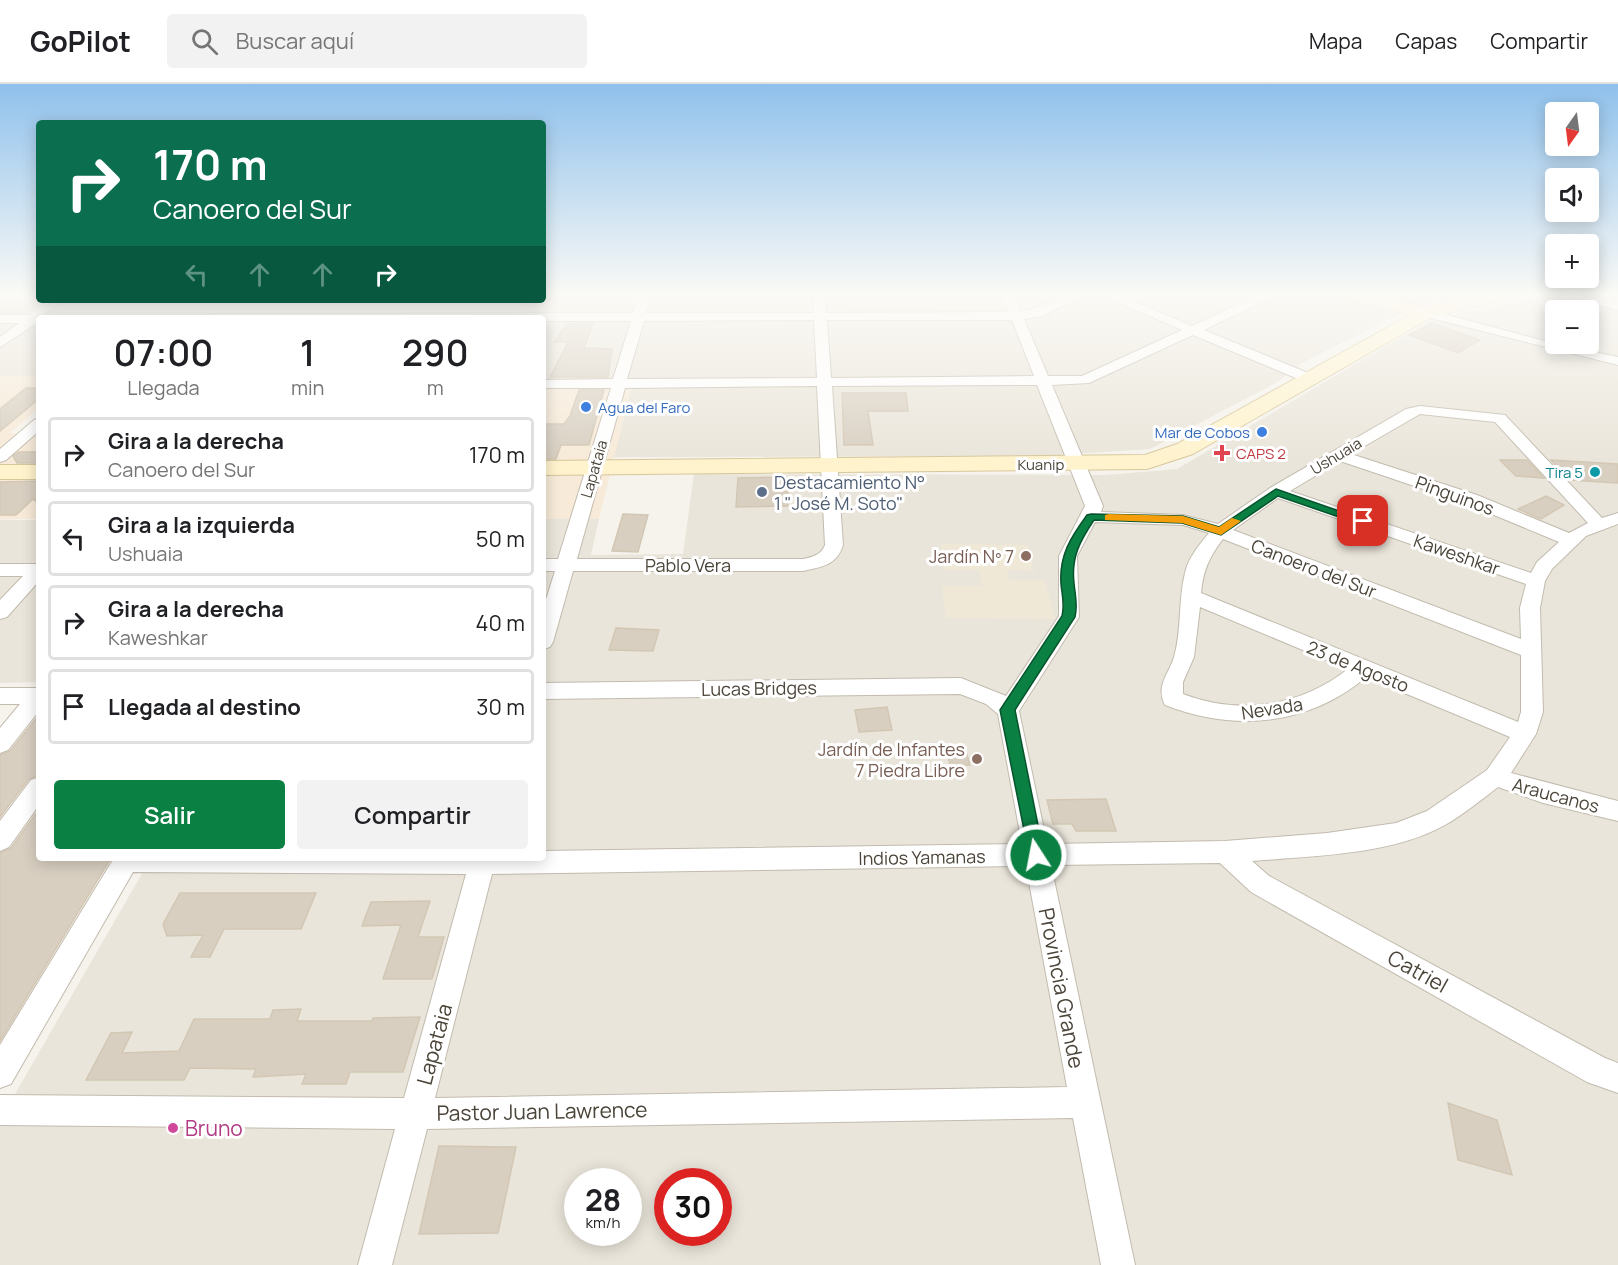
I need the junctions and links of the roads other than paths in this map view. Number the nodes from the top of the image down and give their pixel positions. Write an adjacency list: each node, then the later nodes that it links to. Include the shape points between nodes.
1 (628, 350): 11 (street, Lapataia)
2 (823, 350): 12 (street)
3 (1028, 350): 10 (street)
4 (1152, 350): 10 (street, via 1092,377)
5 (1241, 350): 9 (street)
6 (1359, 350): 9 (main road, Kuanip)
7 (1574, 350): 8 (street)
8 (1618, 361)
9 (1308, 378): 17 (main road, Kuanip, via 1168,457)
10 (1041, 382): 12 (street); 17 (street)
11 (618, 383): 12 (street); 13 (street); 20 (street, Lapataia)
12 (825, 383): 18 (street)
13 (546, 384)
14 (36, 426): 16 (street)
15 (1338, 455): 23 (street, Ushuaia); 25 (street, Ushuaia, via 1411,412 1426,410 1500,418 1581,508); 27 (street, Pinguinos, via 1471,499)
16 (0, 457)
17 (1076, 464): 18 (main road, Kuanip); 24 (street, via 1092,498)
18 (829, 466): 20 (main road, Kuanip); 29 (street, Pablo Vera, via 834,545 831,554 819,562)
19 (546, 468): 20 (main road, Kuanip)
20 (595, 468): 29 (street, Lapataia)
21 (0, 472): 22 (main road)
22 (36, 472)
23 (1276, 492): 26 (street, Ushuaia); 33 (street, Kaweshkar)
24 (1091, 517): 26 (street, Canoero del Sur, via 1183,520); 44 (street, via 1068,555 1069,617)
25 (1608, 521): 27 (street, Indios Yamanas)
26 (1221, 531): 34 (street, Ushuaia, via 1203,552 1194,572); 37 (street, Canoero del Sur)
27 (1570, 540): 33 (street, Indios Yamanas, via 1544,566)
28 (546, 565): 29 (street, Pablo Vera)
29 (566, 565): 36 (street, Lapataia)
30 (0, 570): 31 (street)
31 (36, 570)
32 (36, 573): 35 (street)
33 (1536, 581): 37 (street, Indios Yamanas, via 1530,608)
34 (1192, 597): 38 (street, 23 de Agosto); 42 (street, Ushuaia, via 1184,657 1172,682)
35 (0, 612)
36 (546, 632)
37 (1531, 651): 45 (street, Indios Yamanas, via 1533,696)
38 (1364, 668): 42 (street, Nevada, via 1315,701 1286,709 1220,713); 45 (street, 23 de Agosto)
39 (546, 691): 44 (street, Lucas Bridges, via 961,686 994,698)
40 (0, 696): 41 (street)
41 (36, 696)
42 (1173, 699)
43 (36, 700): 46 (street)
44 (1008, 710): 52 (street, Provincia Grande)
45 (1525, 734): 47 (street, Indios Yamanas)
46 (0, 744)
47 (1495, 777): 49 (street, Araucanos, via 1552,796); 51 (street, Indios Yamanas, via 1436,818 1397,833 1327,844)
48 (36, 791): 50 (street)
49 (1618, 811)
50 (0, 840)
51 (1225, 852): 52 (street, Indios Yamanas); 57 (street, Catriel, via 1260,884 1598,1071)
52 (1036, 855): 53 (street, Indios Yamanas); 58 (street, Provincia Grande)
53 (546, 860)
54 (126, 861): 56 (street)
55 (482, 861): 60 (street, Lapataia)
56 (0, 1073)
57 (1618, 1078)
58 (1085, 1102): 60 (street, Pastor Juan Lawrence); 62 (street, Provincia Grande)
59 (0, 1110): 60 (street, Pastor Juan Lawrence)
60 (415, 1114): 61 (street, Lapataia)
61 (375, 1265)
62 (1118, 1265)

